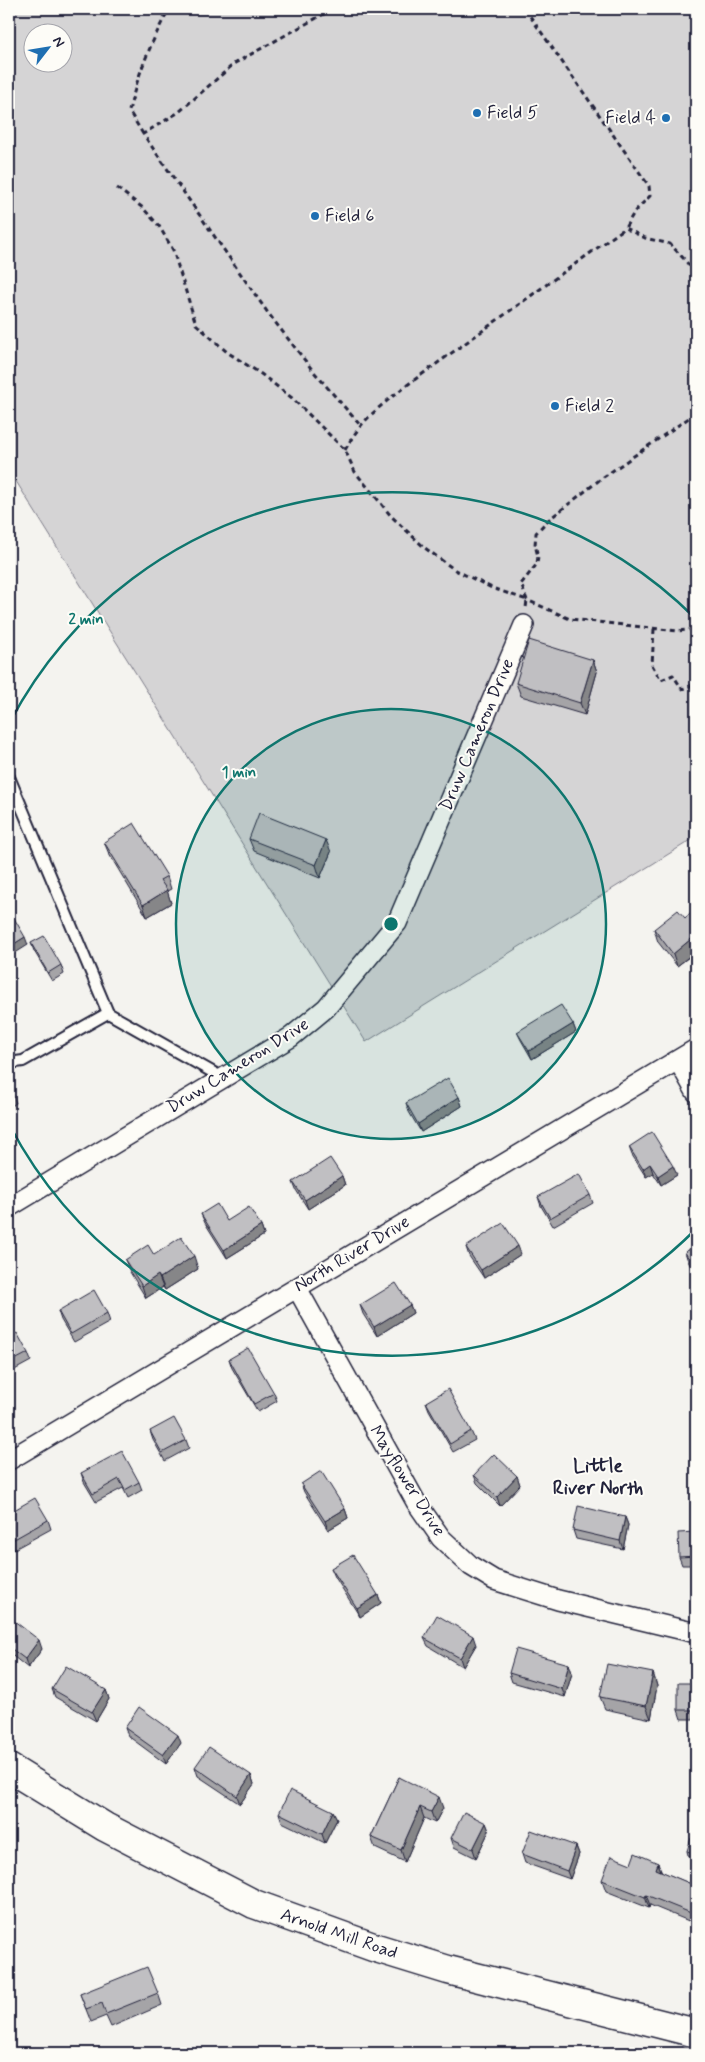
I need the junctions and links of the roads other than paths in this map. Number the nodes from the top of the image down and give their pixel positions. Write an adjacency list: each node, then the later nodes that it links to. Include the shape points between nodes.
1 (524, 626): 7 (street, Druw Cameron Drive, via 396,922 326,1008 291,1038)
2 (9, 777): 3 (lane)
3 (108, 1013): 6 (lane, via 23,1061); 7 (lane)
4 (696, 1049): 5 (street, North River Drive)
5 (678, 1060): 8 (street); 10 (street, North River Drive)
6 (9, 1063)
7 (223, 1078): 9 (street, Druw Cameron Drive)
8 (696, 1092)
9 (9, 1207)
10 (297, 1288): 11 (street, North River Drive); 12 (street, Mayflower Drive, via 416,1502 441,1538 471,1566 494,1580 558,1600)
11 (9, 1460)
12 (696, 1633)
13 (9, 1768): 14 (main road, Arnold Mill Road, via 105,1827 254,1904 448,1970)
14 (696, 2033)

